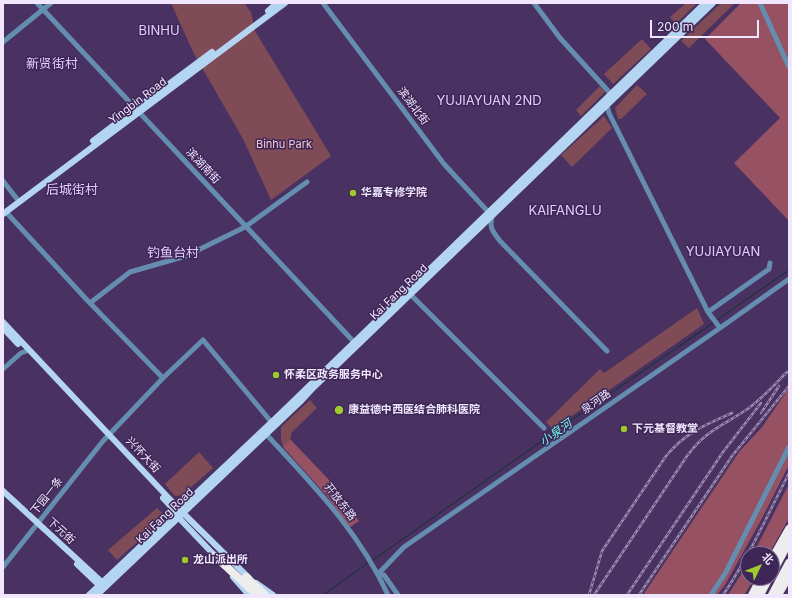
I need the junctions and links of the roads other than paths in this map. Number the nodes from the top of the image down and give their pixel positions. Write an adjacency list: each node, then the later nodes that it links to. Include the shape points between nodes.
1 (37, 3): 10 (street, 滨湖南街)
2 (51, 3): 10 (street)
3 (277, 3): 15 (main road, Yingbin Road)
4 (285, 3): 15 (main road, Yingbin Road)
5 (323, 3): 20 (street, 滨湖北街, via 444,164)
6 (534, 3): 13 (street, via 560,38)
7 (705, 3): 13 (main road, Kai Fang Road)
8 (714, 3): 14 (main road, Kai Fang Road)
9 (760, 3): 12 (street)
10 (43, 10): 11 (street); 15 (street, 滨湖南街)
11 (3, 42)
12 (789, 67)
13 (610, 93): 14 (street); 20 (main road, Kai Fang Road)
14 (607, 105): 20 (main road, Kai Fang Road); 26 (street)
15 (138, 110): 18 (main road, Yingbin Road); 19 (main road, Yingbin Road); 21 (street, 滨湖南街)
16 (3, 181): 18 (street)
17 (307, 182): 21 (street)
18 (17, 199): 19 (main road, Yingbin Road)
19 (4, 212): 25 (street)
20 (490, 214): 24 (main road, Kai Fang Road); 32 (street, via 491,229 500,241)
21 (245, 227): 25 (street, via 186,256 130,272); 30 (street, 滨湖南街)
22 (770, 263): 26 (street, via 769,270)
23 (789, 279): 28 (street, 泉河路)
24 (409, 293): 30 (main road, Kai Fang Road); 35 (main road, Kai Fang Road); 36 (street)
25 (90, 303): 34 (street)
26 (708, 312): 28 (street)
27 (3, 322): 31 (main road, 兴怀大街)
28 (719, 327): 51 (street, 泉河路, via 404,547)
29 (3, 328): 31 (main road, 兴怀大街)
30 (354, 342): 35 (main road, Kai Fang Road)
31 (27, 350): 33 (street); 38 (main road, 兴怀大街)
32 (607, 350)
33 (3, 369)
34 (163, 378): 35 (street, 下园一条, via 203,340); 38 (street, 下园一条)
35 (273, 424): 37 (main road, Kai Fang Road)
36 (544, 428)
37 (264, 432): 42 (main road, Kai Fang Road); 51 (street, 开放东路, via 319,491)
38 (108, 436): 42 (main road, 兴怀大街); 43 (street, 下园一条)
39 (789, 447): 65 (street, via 726,572)
40 (3, 491): 43 (main road, 下元街)
41 (3, 496): 43 (main road, 下元街)
42 (179, 513): 47 (main road, 兴怀大街); 53 (main road, 兴怀大街); 54 (main road, Kai Fang Road)
43 (37, 525): 50 (street, 下园一条); 54 (main road, 下元街)
44 (789, 529): 46 (highway)
45 (789, 542): 48 (highway)
46 (779, 546)
47 (215, 556): 59 (main road, 兴怀大街); 60 (highway)
48 (780, 558)
49 (789, 563): 68 (highway)
50 (3, 567)
51 (377, 572): 63 (street, 开放东路); 64 (street, via 384,575)
52 (789, 576): 69 (highway)
53 (246, 577): 61 (highway); 62 (main road, 兴怀大街)
54 (103, 586): 57 (main road, Kai Fang Road); 58 (main road, Kai Fang Road)
55 (757, 586): 66 (highway)
56 (765, 586): 67 (highway)
57 (89, 595)
58 (97, 595)
59 (249, 595)
60 (256, 595)
61 (265, 595)
62 (273, 595)
63 (388, 595)
64 (398, 595)
65 (711, 595)
66 (752, 595)
67 (760, 595)
68 (772, 595)
69 (778, 595)

